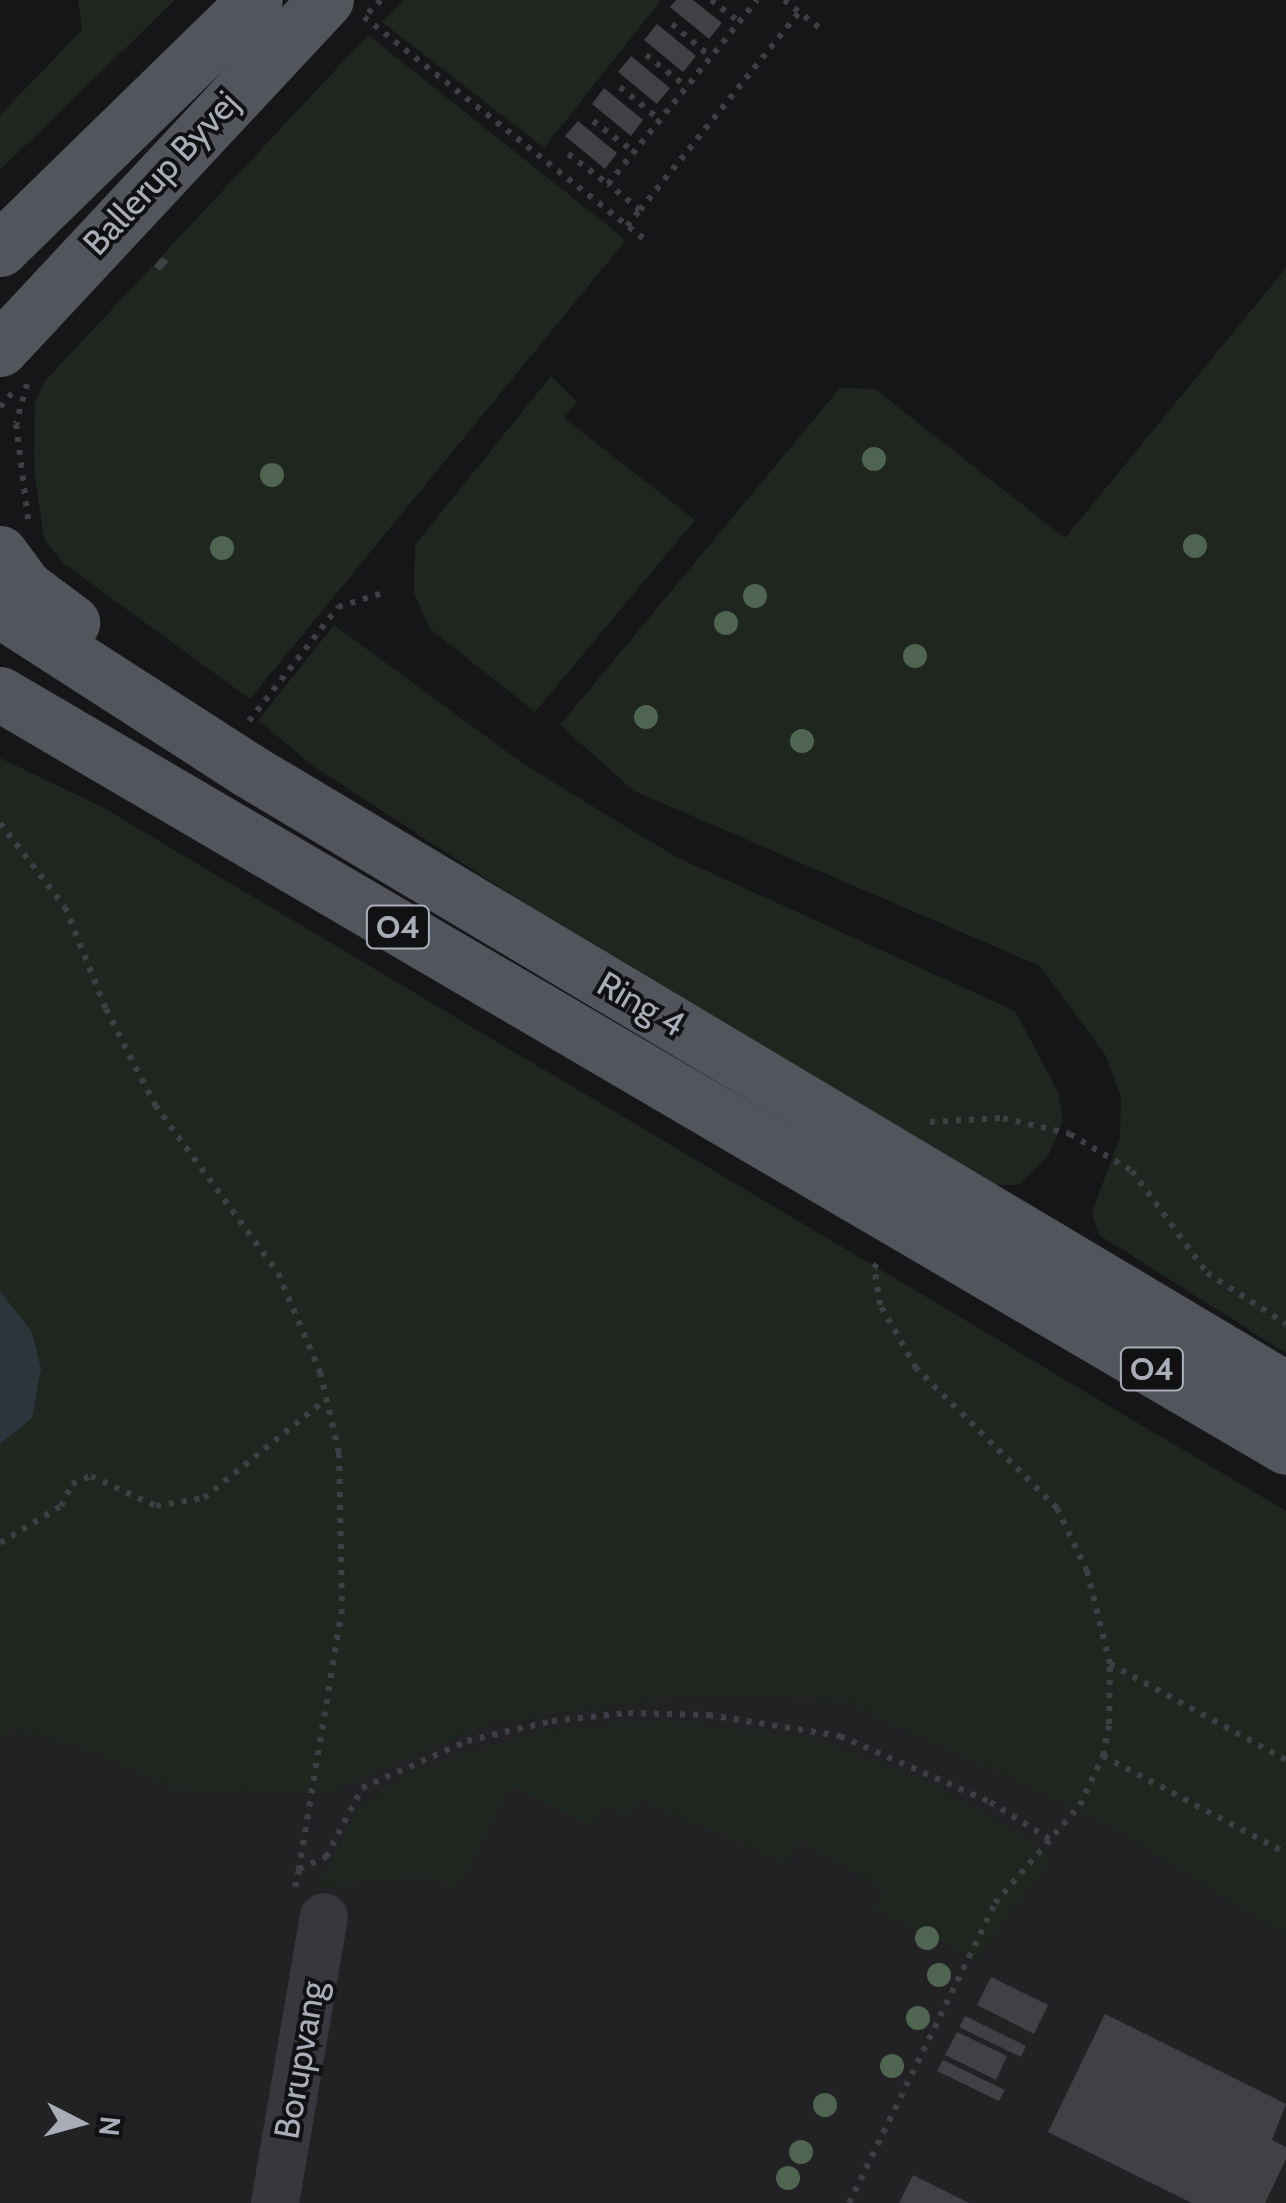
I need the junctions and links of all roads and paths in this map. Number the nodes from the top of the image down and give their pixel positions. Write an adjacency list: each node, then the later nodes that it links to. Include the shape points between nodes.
1 (256, 0): 12 (main road, Ballerup Byvej)
2 (711, 0): 7 (path)
3 (757, 0): 7 (path)
4 (784, 0): 6 (path)
5 (345, 8): 21 (path); 24 (main road, Ballerup Byvej)
6 (799, 12): 9 (path); 20 (path)
7 (739, 22): 11 (path)
8 (672, 24): 11 (path)
9 (822, 30)
10 (646, 55): 13 (path)
11 (712, 56): 13 (path)
12 (186, 71): 23 (main road, Ballerup Byvej); 24 (main road)
13 (687, 86): 15 (path)
14 (620, 87): 15 (path)
15 (660, 120): 17 (path)
16 (593, 121): 17 (path)
17 (634, 152): 19 (path)
18 (568, 154): 19 (path)
19 (608, 184): 20 (path)
20 (640, 210): 21 (path)
21 (627, 226): 22 (path)
22 (649, 243)
23 (0, 249)
24 (11, 340): 25 (path)
25 (26, 505): 26 (path); 26 (path)
26 (14, 527): 32 (main road, via 25,586 100,642)
27 (380, 594): 33 (path, via 338,606)
28 (0, 610): 32 (main road, Ring 4 / O4)
29 (0, 647): 33 (main road, via 146,736)
30 (0, 694): 40 (main road, Ring 4 / O4)
31 (233, 712): 33 (path)
32 (159, 714): 33 (main road, Ring 4 / O4)
33 (248, 746): 38 (main road, Ring 4 / O4)
34 (0, 823): 35 (path)
35 (13, 837): 36 (path); 43 (path, via 66,907 106,1009 156,1105 278,1273)
36 (0, 839)
37 (932, 1123): 41 (path, via 1002,1118 1070,1134 1132,1171 1207,1273)
38 (1050, 1243): 40 (street); 42 (main road, Ring 4 / O4)
39 (887, 1250): 46 (path, via 874,1268 880,1305 916,1368 1056,1508 1087,1570)
40 (1019, 1291): 44 (main road, Ring 4 / O4)
41 (1286, 1324)
42 (1286, 1390)
43 (326, 1399): 45 (path, via 204,1498 156,1506 91,1476 72,1484 61,1506); 51 (path, via 343,1502 342,1609)
44 (1286, 1447)
45 (0, 1543)
46 (1110, 1664): 47 (path); 48 (path)
47 (1103, 1756): 49 (path, via 1080,1805); 50 (path)
48 (1286, 1760)
49 (1053, 1841): 51 (path, via 959,1787 840,1736 708,1715 628,1714 552,1721 467,1742 362,1788 326,1856); 54 (path, via 995,1903)
50 (1286, 1853)
51 (299, 1870): 52 (path)
52 (309, 1908): 53 (street, Borupvang)
53 (275, 2203)
54 (848, 2203)

